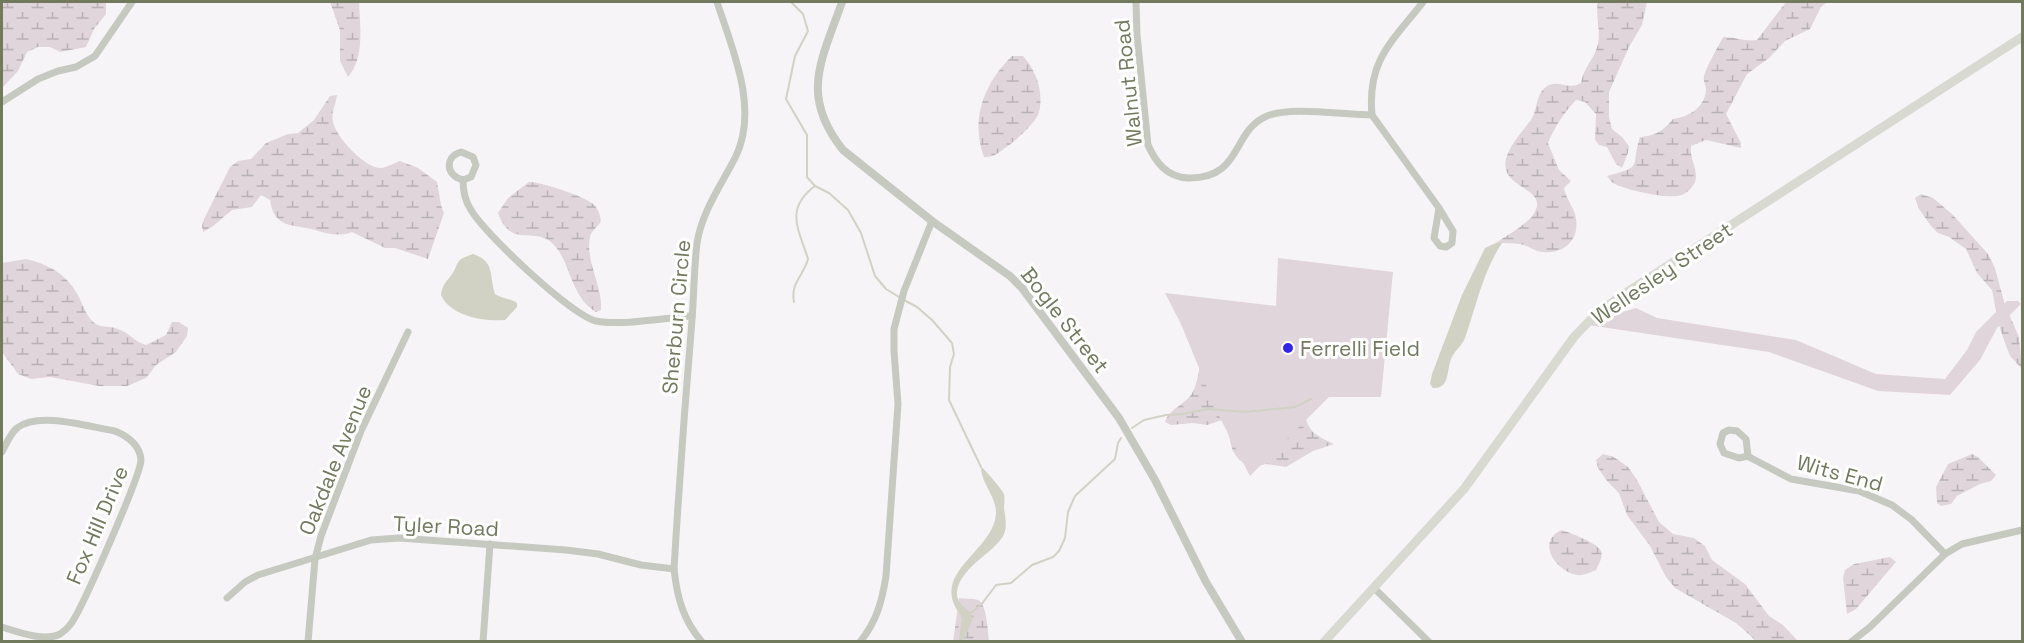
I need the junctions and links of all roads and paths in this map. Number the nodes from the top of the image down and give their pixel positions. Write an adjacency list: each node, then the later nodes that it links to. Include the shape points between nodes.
1 (132, 2): 7 (street, via 95,56 76,67 38,79)
2 (717, 2): 12 (street, Sherburn Circle, via 741,84 744,125 737,154 701,227)
3 (842, 2): 11 (street, Bogle Street, via 820,68 818,102 823,121 843,150)
4 (1136, 2): 8 (street, Walnut Road, via 1148,145 1154,159 1166,171 1180,177 1203,178 1223,168 1250,129 1266,116 1286,112)
5 (1423, 2): 8 (street, via 1388,46 1374,74 1370,93)
6 (2022, 37): 21 (main road, Wellesley Street, via 1595,315 1565,348 1464,489)
7 (2, 102)
8 (1372, 115): 10 (street)
9 (463, 180): 9 (street, via 474,174 476,165 470,154 461,152 449,164 454,177); 12 (street, via 469,208 484,228 583,316 612,323)
10 (1439, 208): 10 (street, via 1453,231 1452,243 1446,246 1440,246 1434,238)
11 (932, 221): 27 (street, via 904,291 893,339 898,404 886,576 874,623); 28 (street, Bogle Street, via 1022,288 1119,418)
12 (692, 316): 20 (street, Sherburn Circle)
13 (408, 332): 19 (street, Oakdale Avenue, via 361,431)
14 (2, 452): 23 (street, Fox Hill Drive, via 17,429 28,422 51,421 115,431 134,443 141,457 136,479 71,624 52,637)
15 (1748, 456): 15 (street, Wits End, via 1739,458 1724,453 1720,444 1723,433 1733,429 1744,436); 18 (street, Wits End, via 1791,479 1859,491 1892,504)
16 (2022, 530): 18 (street, via 1962,544)
17 (490, 544): 19 (street, Tyler Road, via 371,540); 20 (street, Tyler Road, via 598,554); 25 (street)
18 (1945, 554): 31 (street)
19 (315, 559): 22 (street, Tyler Road, via 258,575); 24 (street, Oakdale Avenue)
20 (674, 569): 26 (street, Sherburn Circle, via 683,614)
21 (1374, 588): 29 (main road, Wellesley Street); 30 (street)
22 (227, 598)
23 (2, 627)
24 (308, 642)
25 (483, 642)
26 (702, 642)
27 (860, 642)
28 (1242, 642)
29 (1324, 642)
30 (1429, 642)
31 (1851, 642)

